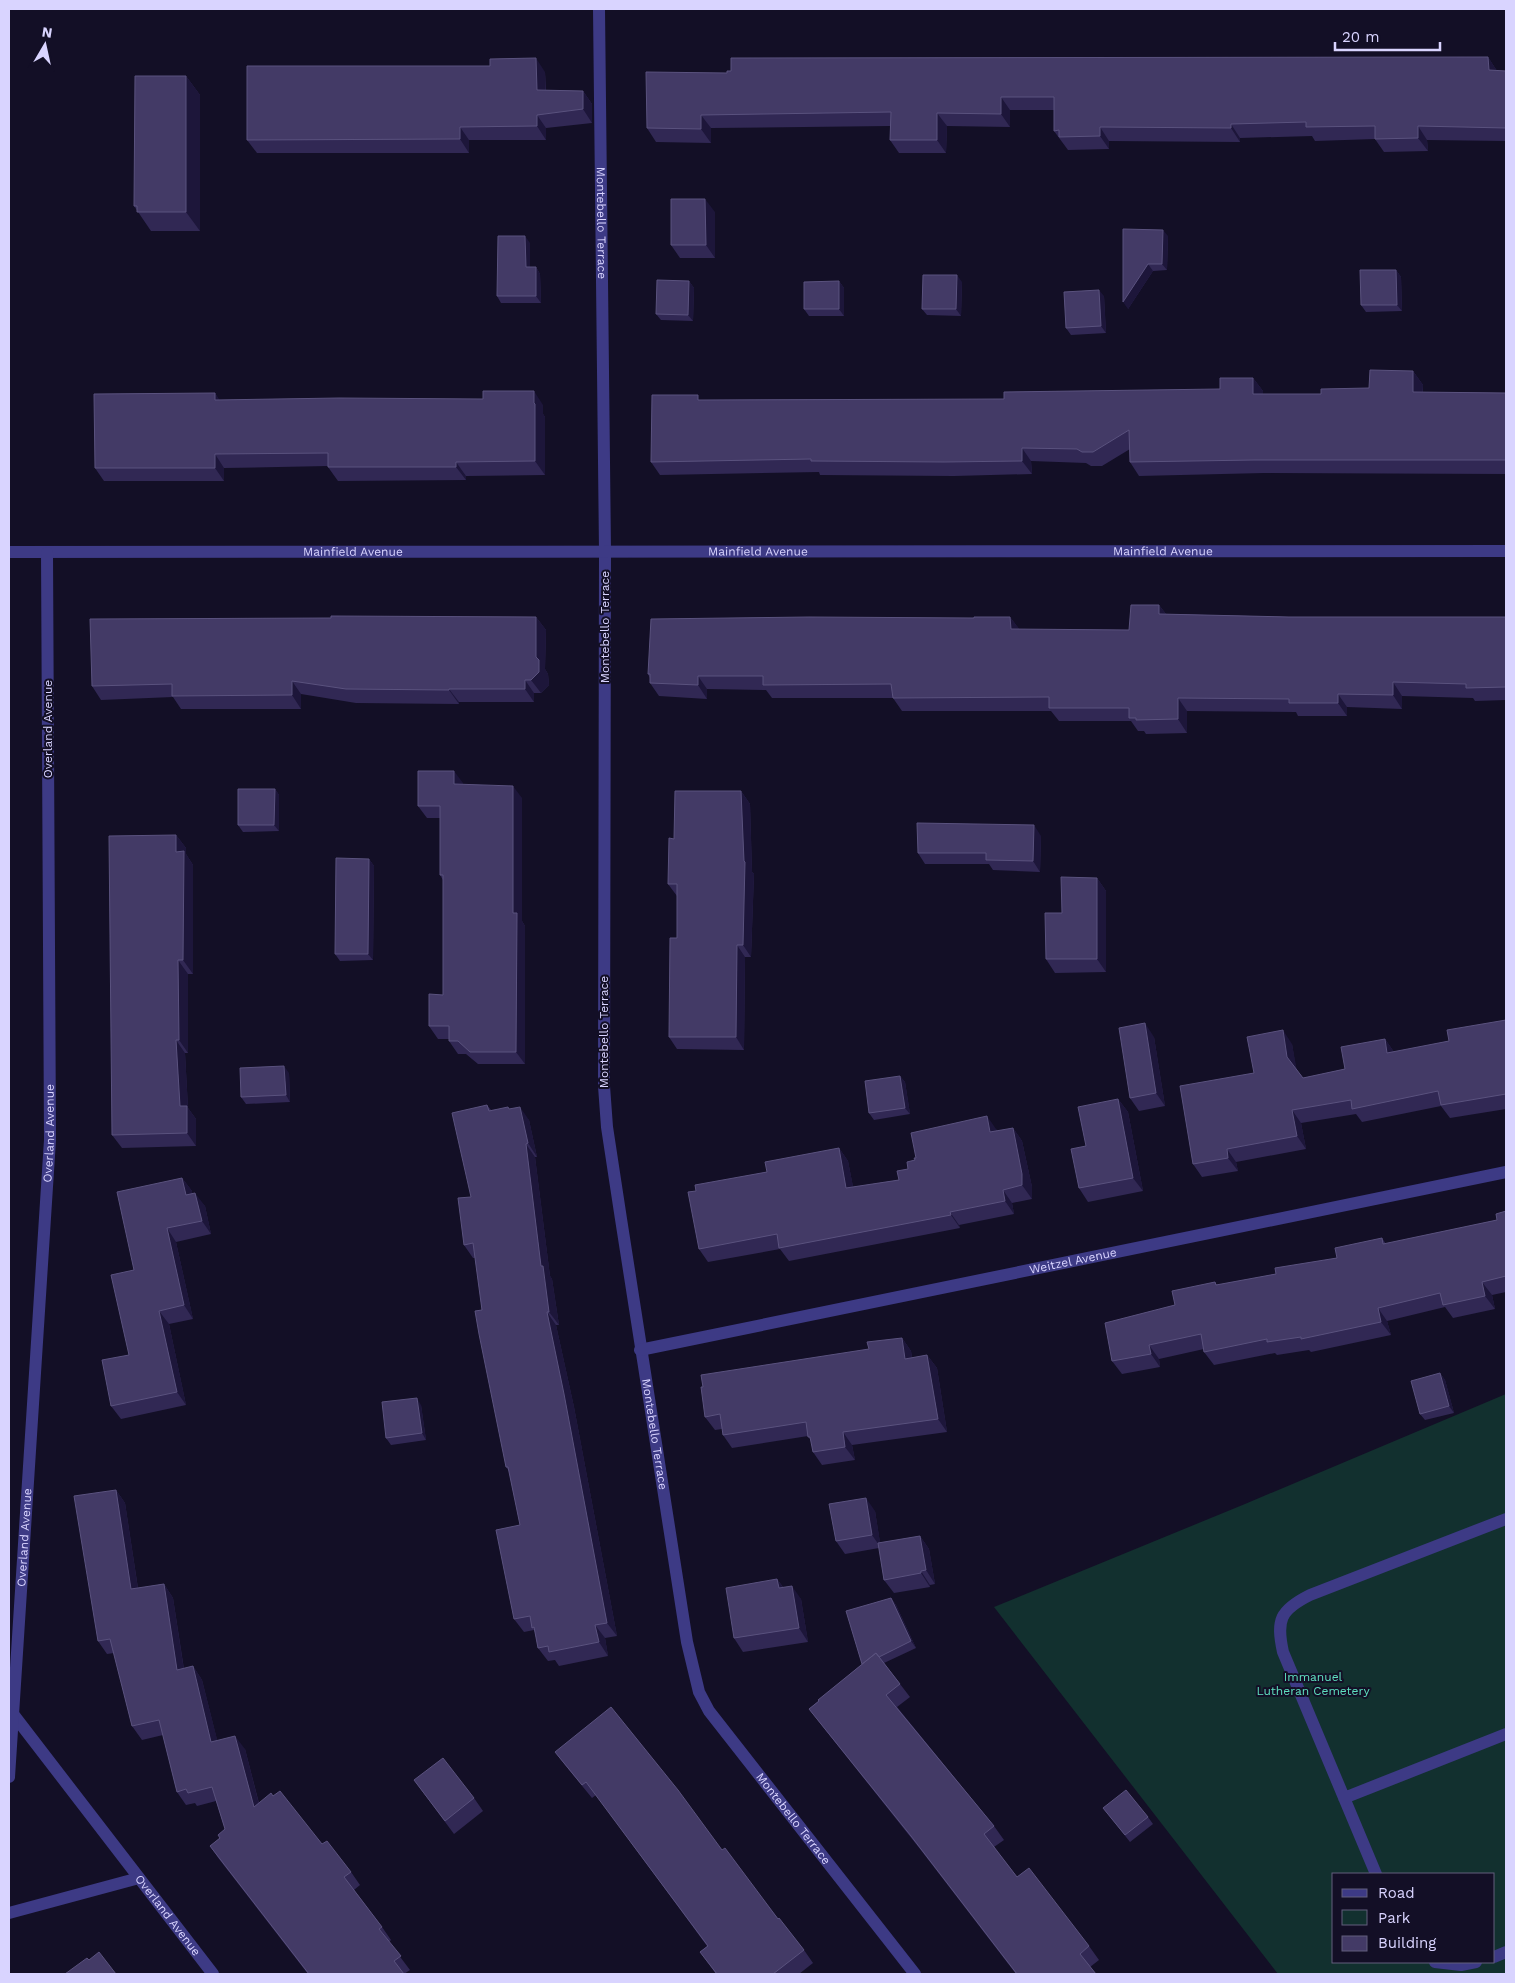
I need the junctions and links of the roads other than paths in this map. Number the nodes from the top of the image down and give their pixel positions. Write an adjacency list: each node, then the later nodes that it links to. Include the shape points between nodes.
1 (599, 9): 5 (street, Montebello Terrace)
2 (1506, 551): 5 (street, Mainfield Avenue)
3 (9, 552): 4 (street, Mainfield Avenue)
4 (47, 552): 5 (street, Mainfield Avenue); 9 (street, Overland Avenue, via 50,1140)
5 (605, 552): 7 (street, Montebello Terrace, via 604,1086)
6 (1506, 1172): 7 (street, Weitzel Avenue)
7 (640, 1350): 20 (street, Montebello Terrace, via 686,1642 699,1692 708,1710)
8 (1506, 1519): 13 (street, via 1310,1596 1292,1604 1282,1618 1279,1634 1283,1652)
9 (13, 1666): 10 (street, Overland Avenue)
10 (13, 1714): 12 (street, Overland Avenue); 15 (street, Overland Avenue)
11 (1506, 1734): 13 (street)
12 (9, 1777)
13 (1344, 1798): 14 (street)
14 (1376, 1873)
15 (140, 1878): 16 (street); 19 (street, Overland Avenue)
16 (9, 1914)
17 (1444, 1963): 18 (street)
18 (1471, 1963)
19 (213, 1974)
20 (915, 1974)

